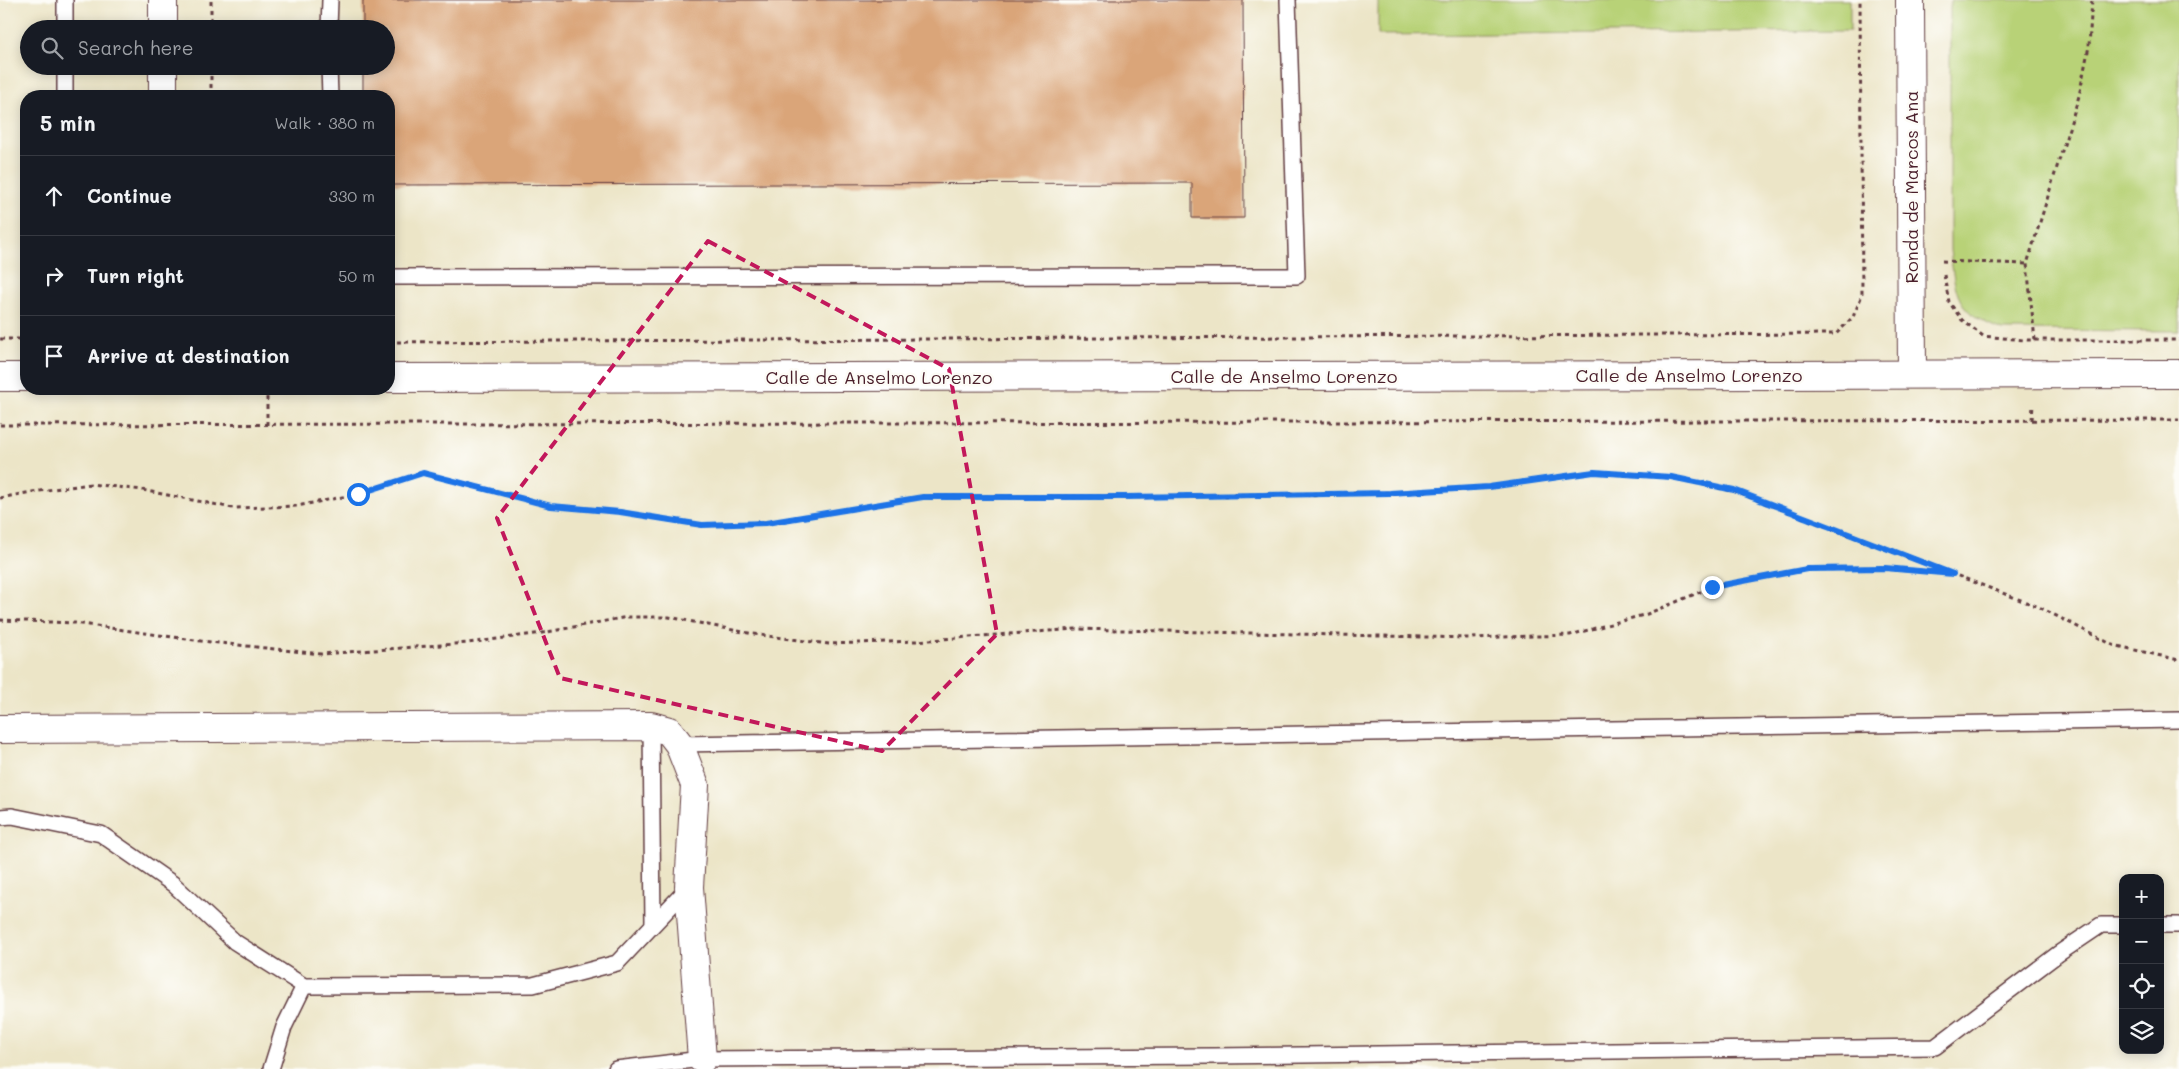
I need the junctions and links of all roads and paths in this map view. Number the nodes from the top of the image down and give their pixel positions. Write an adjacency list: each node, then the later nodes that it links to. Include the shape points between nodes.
1 (65, 0): 9 (lane)
2 (163, 0): 10 (street)
3 (211, 0): 11 (path)
4 (330, 0): 12 (lane)
5 (1288, 0): 24 (lane, via 1297,276)
6 (1860, 0): 29 (path, via 1862,295 1853,317 1836,334)
7 (1910, 0): 30 (street, Ronda de Marcos Ana)
8 (2092, 0): 23 (path, via 2089,46 2079,96)
9 (65, 20)
10 (163, 20)
11 (211, 20)
12 (329, 20)
13 (65, 75): 17 (lane)
14 (163, 75): 18 (street)
15 (211, 75): 19 (path)
16 (329, 75): 20 (lane)
17 (65, 90)
18 (163, 90)
19 (211, 90)
20 (330, 90)
21 (1942, 252): 22 (path)
22 (1942, 261): 23 (path); 27 (path, via 1949,302 1962,320 1983,336)
23 (2028, 264): 27 (path)
24 (395, 277)
25 (0, 339): 26 (path)
26 (20, 339)
27 (2035, 340): 28 (path)
28 (2179, 340)
29 (395, 342)
30 (1912, 374): 31 (street, Calle de Anselmo Lorenzo); 34 (street, Calle de Anselmo Lorenzo)
31 (2179, 374)
32 (0, 377): 33 (street)
33 (20, 377)
34 (395, 378)
35 (267, 395): 37 (path)
36 (2179, 420): 37 (path)
37 (267, 424): 38 (path)
38 (0, 425)
39 (0, 498): 40 (path, via 91,484 142,490 233,508 297,506 358,494 423,473 551,506 620,512 702,525 766,523 923,497 1390,493 1489,487 1594,472 1671,477 1734,490)
40 (1953, 574): 41 (path, via 1885,568 1807,569 1712,587 1647,614 1570,635 1469,638 1076,629 829,644 669,618 627,617 468,643 321,654 75,623); 42 (path, via 2040,607 2112,645)
41 (0, 620)
42 (2179, 660)
43 (2179, 720): 46 (lane)
44 (651, 726): 45 (street); 46 (street, via 669,731); 49 (lane)
45 (0, 729)
46 (679, 744): 48 (street, via 695,785)
47 (0, 817): 53 (lane, via 12,816 101,834 174,884 235,942)
48 (689, 887): 49 (lane); 54 (street)
49 (653, 924): 53 (lane, via 617,963 533,985)
50 (2119, 925): 55 (lane, via 2101,925 1935,1047)
51 (2164, 925): 52 (lane)
52 (2179, 925)
53 (304, 986): 56 (lane, via 284,1027)
54 (702, 1059): 55 (lane); 57 (lane)
55 (1214, 1063)
56 (271, 1069)
57 (616, 1069)

